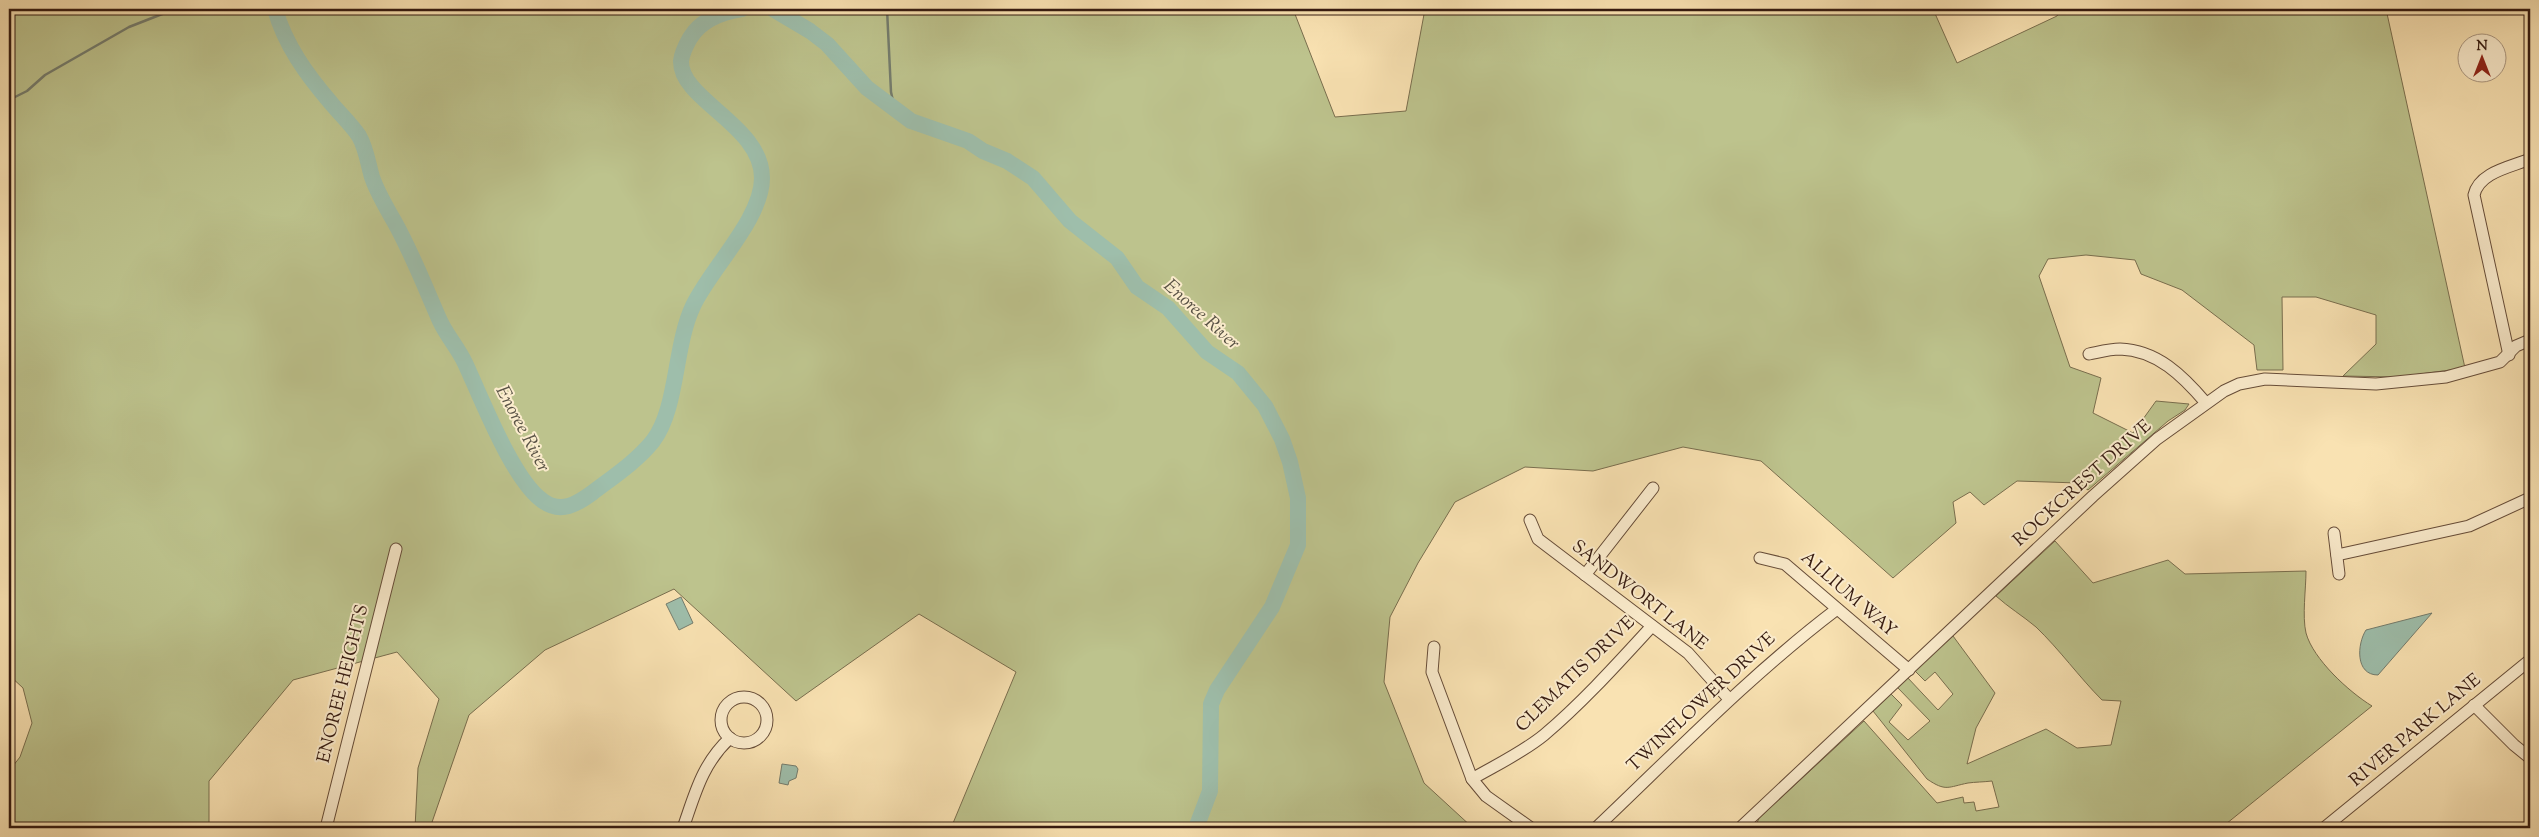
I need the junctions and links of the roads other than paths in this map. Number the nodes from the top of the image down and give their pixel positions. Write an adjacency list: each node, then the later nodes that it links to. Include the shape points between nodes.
1 (2530, 159): 4 (street, via 2485,178 2474,196)
2 (2530, 340): 4 (street, ROCKCREST DRIVE, via 2516,346)
3 (2089, 354): 5 (street, via 2125,350 2160,360 2188,382)
4 (2509, 355): 5 (street, ROCKCREST DRIVE, via 2500,362 2478,369 2415,381 2376,384 2283,378 2252,380 2233,386)
5 (2206, 403): 19 (street, ROCKCREST DRIVE, via 2157,439 2093,496)
6 (1654, 488): 14 (street)
7 (2530, 498): 11 (street, via 2469,526)
8 (1530, 520): 14 (street, SANDWORT LANE, via 1538,539)
9 (2334, 533): 11 (street)
10 (396, 549): 25 (street, ENOREE HEIGHTS)
11 (2337, 555): 13 (street)
12 (1760, 558): 15 (street, ALLIUM WAY, via 1785,564)
13 (2339, 574)
14 (1585, 575): 16 (street, SANDWORT LANE)
15 (1837, 609): 19 (street, ALLIUM WAY); 20 (street, TWINFLOWER DRIVE, via 1792,643)
16 (1652, 626): 20 (street, SANDWORT LANE, via 1688,653); 24 (street, CLEMATIS DRIVE, via 1544,735)
17 (1434, 647): 24 (street, via 1432,672)
18 (2530, 660): 21 (street, RIVER PARK LANE)
19 (1909, 670): 29 (street, ROCKCREST DRIVE)
20 (1729, 700): 28 (street, TWINFLOWER DRIVE)
21 (2474, 705): 23 (street); 30 (street, RIVER PARK LANE)
22 (730, 738): 22 (street, via 739,743 750,742 763,734 768,719 758,701 743,696 725,706 721,726); 26 (street, via 714,753 705,769)
23 (2530, 758)
24 (1472, 779): 27 (street, via 1486,796)
25 (326, 828)
26 (683, 828)
27 (1531, 828)
28 (1596, 828)
29 (1740, 828)
30 (2324, 828)

